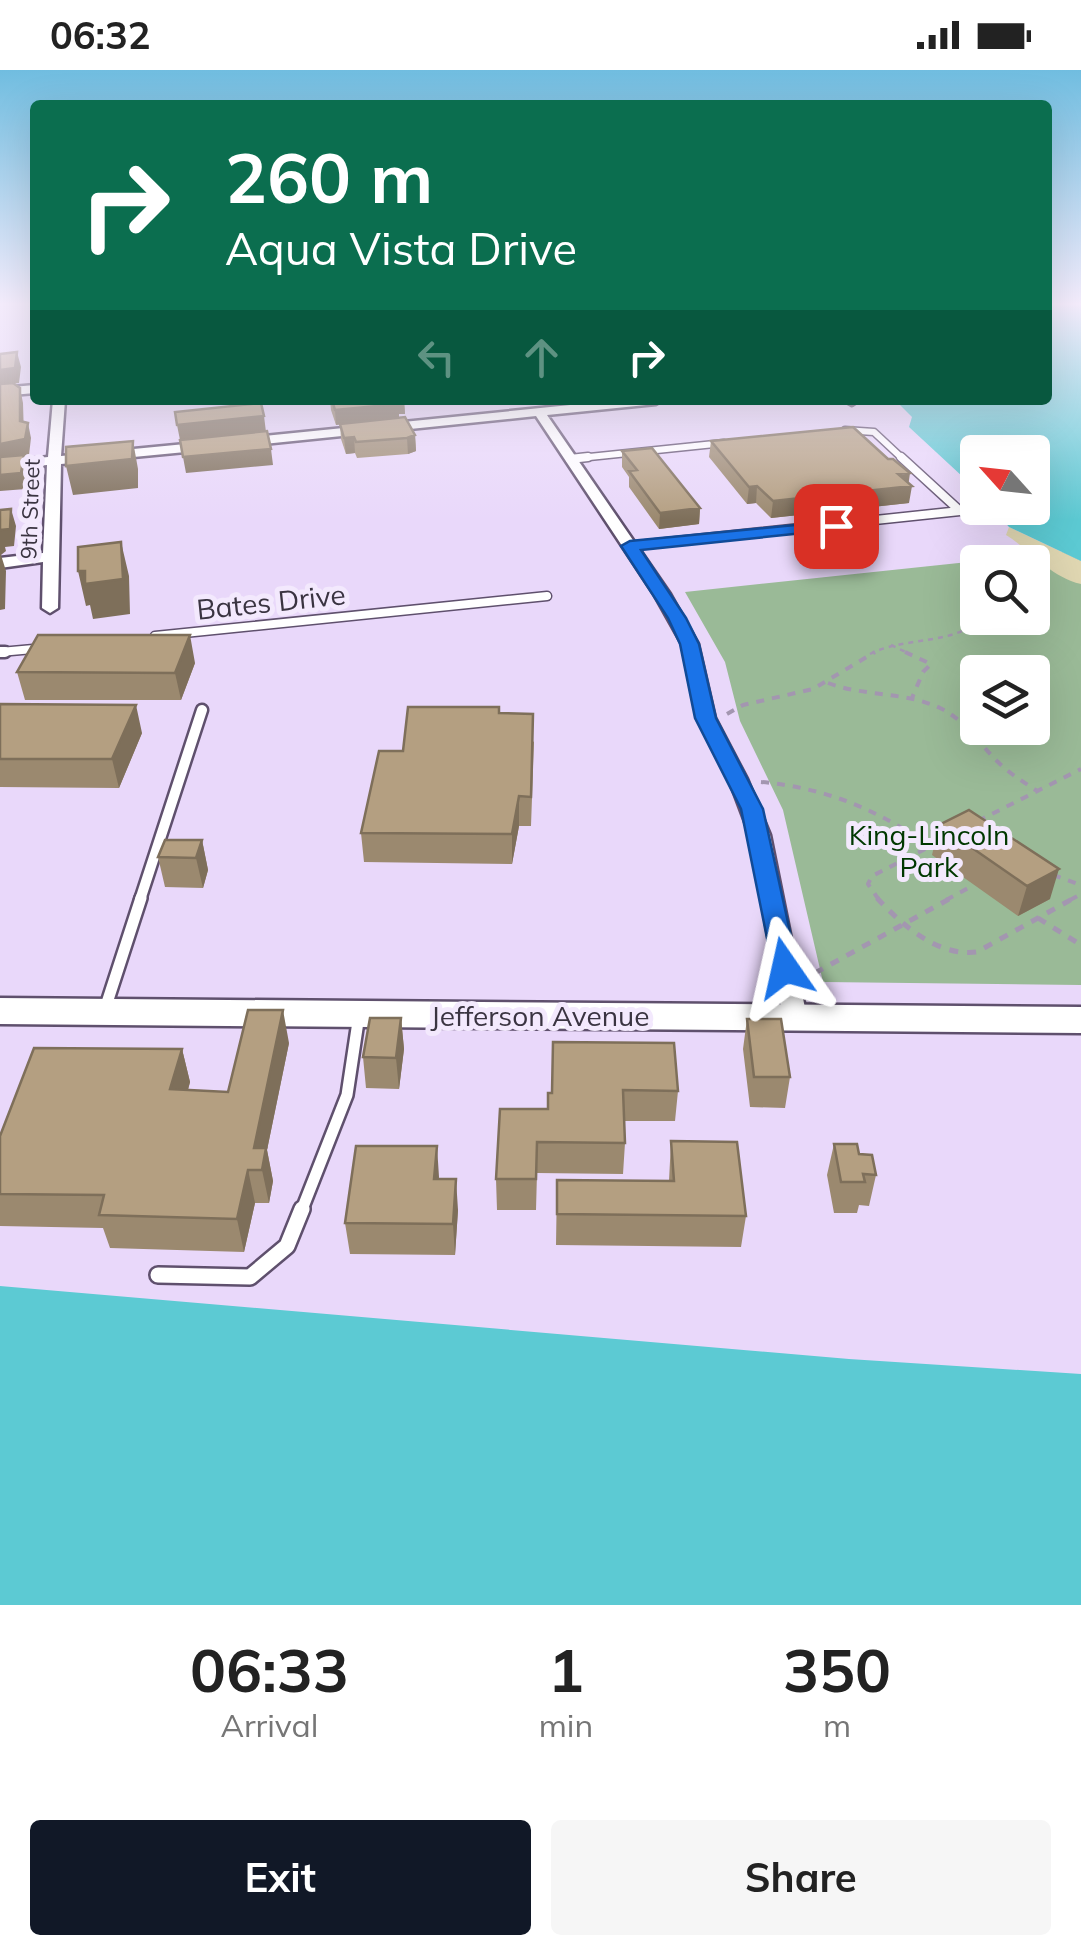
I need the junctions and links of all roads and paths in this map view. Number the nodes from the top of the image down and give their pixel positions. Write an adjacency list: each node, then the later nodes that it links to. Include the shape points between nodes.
1 (30, 389): 2 (street)
2 (0, 392)
3 (58, 405): 9 (street, 9th Street)
4 (579, 405): 5 (street)
5 (539, 412): 8 (street); 9 (street)
6 (838, 431): 11 (lane, via 874,432 960,512)
7 (729, 442): 8 (lane)
8 (570, 459): 11 (street)
9 (54, 460): 10 (street); 12 (street, 9th Street)
10 (0, 466)
11 (630, 546): 44 (street, via 690,644 706,718 752,809)
12 (51, 557): 13 (street); 15 (street, 9th Street)
13 (0, 563)
14 (547, 596): 17 (lane, Bates Drive)
15 (50, 608)
16 (960, 632): 18 (path)
17 (137, 638)
18 (891, 645): 21 (path); 22 (path, via 931,664)
19 (58, 646): 20 (lane)
20 (0, 652)
21 (828, 683): 22 (path); 24 (path, via 731,709)
22 (912, 698): 27 (path, via 954,717)
23 (202, 710): 42 (lane)
24 (726, 726)
25 (1081, 769): 27 (path)
26 (760, 782): 32 (path, via 856,801)
27 (1038, 791): 28 (path)
28 (985, 818): 29 (path); 30 (path, via 969,826)
29 (991, 828)
30 (982, 829)
31 (943, 839): 32 (path)
32 (930, 846): 38 (path, via 868,884 874,898)
33 (1046, 872): 34 (path)
34 (1081, 885)
35 (972, 886): 38 (path)
36 (1081, 894): 37 (path)
37 (1038, 918): 38 (path, via 964,954 940,948); 39 (path)
38 (906, 922): 40 (path)
39 (1081, 946)
40 (815, 973)
41 (0, 1011): 42 (street, Jefferson Avenue)
42 (104, 1012): 43 (street, Jefferson Avenue)
43 (359, 1014): 44 (street, Jefferson Avenue); 46 (lane, via 347,1095 287,1246 250,1278)
44 (795, 1018): 45 (street, Jefferson Avenue)
45 (1081, 1020)
46 (158, 1275)

